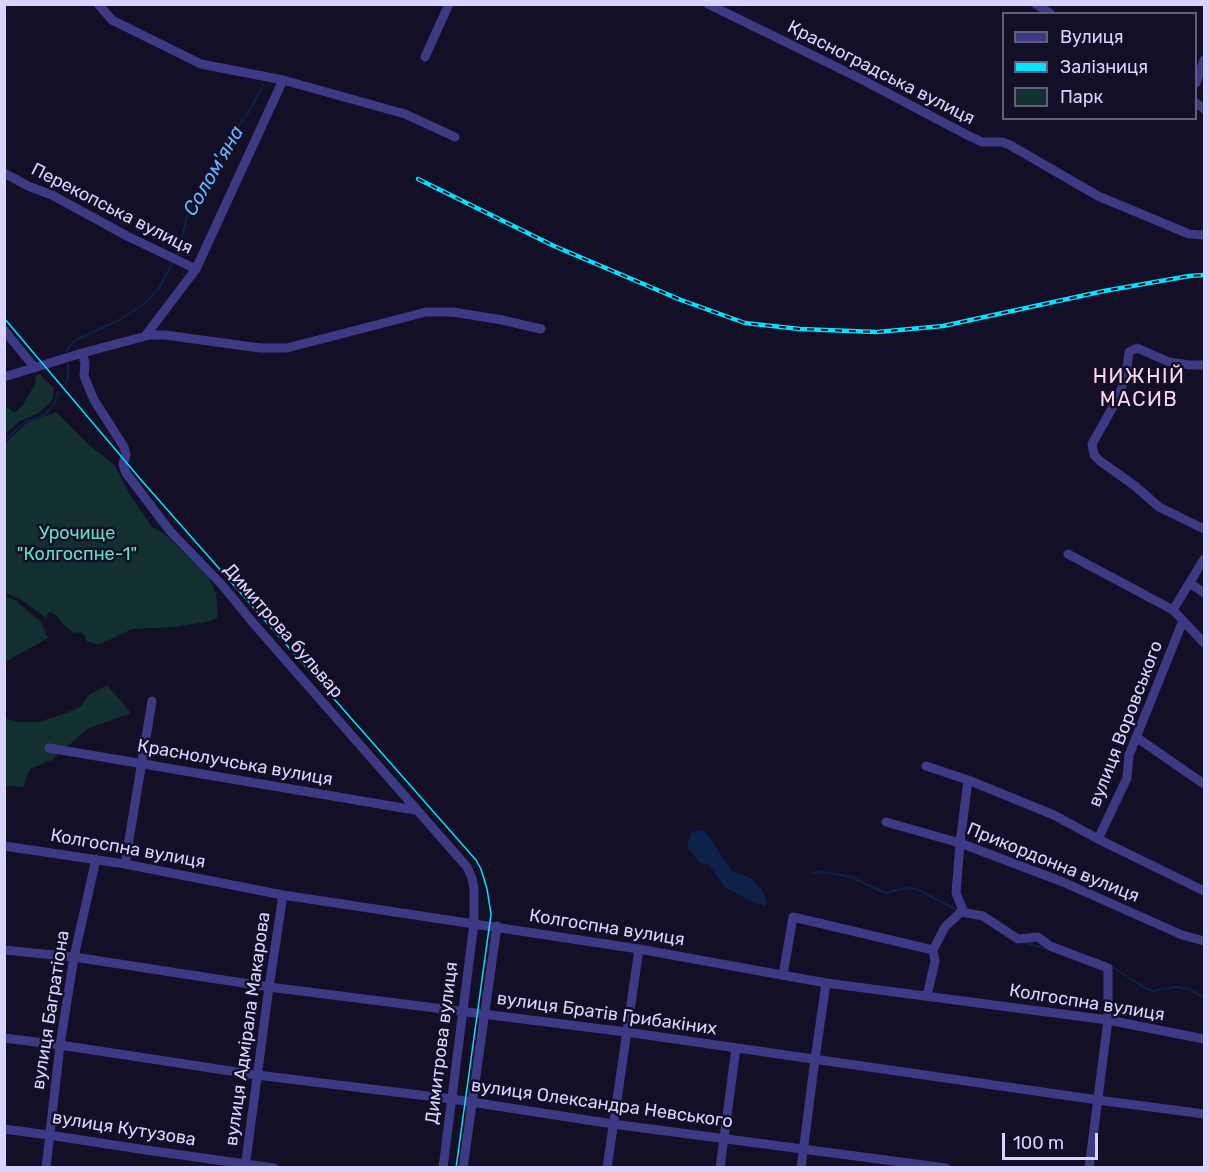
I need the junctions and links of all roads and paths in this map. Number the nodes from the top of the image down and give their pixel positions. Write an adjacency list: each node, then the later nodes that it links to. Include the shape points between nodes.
1 (98, 4): 6 (street, via 112,20 193,61)
2 (449, 4): 4 (street)
3 (708, 4): 10 (street, Красноградська вулиця, via 971,138 1010,145 1098,196 1189,234)
4 (425, 57)
5 (1204, 60): 7 (street)
6 (283, 80): 8 (street, via 405,114); 11 (street)
7 (1197, 80)
8 (455, 137)
9 (4, 173): 11 (street, Перекопська вулиця)
10 (1204, 235)
11 (196, 269): 14 (street, Перекопська вулиця)
12 (541, 329): 14 (street, via 453,312 426,312 287,348)
13 (4, 330): 17 (street)
14 (147, 335): 15 (street)
15 (82, 353): 17 (street); 36 (street, Димитрова бульвар, via 84,376 94,400 124,447 126,473 170,531 223,586)
16 (1204, 365): 21 (street, via 1169,362 1133,349 1121,390 1092,444 1100,461 1159,507)
17 (35, 368): 19 (street)
18 (4, 369): 19 (street)
19 (18, 374): 20 (street)
20 (4, 378)
21 (1204, 529)
22 (1068, 554): 26 (street)
23 (1204, 559): 24 (street)
24 (1190, 583): 25 (street); 26 (street)
25 (1204, 593)
26 (1173, 610): 27 (street)
27 (1183, 621): 28 (street); 30 (street, вулиця Воровського)
28 (1204, 643)
29 (152, 701): 32 (street)
30 (1136, 737): 35 (street); 38 (street, вулиця Воровського, via 1127,778)
31 (49, 748): 32 (street, Краснолучська вулиця)
32 (142, 763): 36 (street, Краснолучська вулиця); 42 (street)
33 (926, 766): 34 (street)
34 (968, 780): 38 (street, via 1054,814); 39 (street)
35 (1204, 784)
36 (415, 810): 46 (street, Димитрова бульвар, via 467,867 474,889)
37 (886, 822): 39 (street, Прикордонна вулиця)
38 (1098, 839): 43 (street)
39 (960, 843): 45 (street, via 956,893); 48 (street, Прикордонна вулиця)
40 (4, 846): 41 (street, Колгоспна вулиця)
41 (96, 859): 42 (street, Колгоспна вулиця); 52 (street, вулиця Багратіона)
42 (125, 864): 44 (street, Колгоспна вулиця)
43 (1204, 891)
44 (283, 895): 46 (street, Колгоспна вулиця); 55 (street, вулиця Адмірала Макарова)
45 (961, 912): 51 (street, via 945,927); 59 (street, via 983,916 1018,939 1038,937 1050,946 1108,968)
46 (474, 923): 47 (street, Колгоспна вулиця); 57 (street, Димитрова вулиця)
47 (497, 926): 49 (street, Колгоспна вулиця); 58 (street, Димитрова вулиця)
48 (1204, 941)
49 (639, 949): 53 (street, Колгоспна вулиця); 60 (street)
50 (4, 950): 52 (street, вулиця Братів Грибакіних)
51 (933, 950): 53 (street, via 794,917); 56 (street, via 935,961)
52 (74, 957): 55 (street, вулиця Братів Грибакіних); 63 (street, вулиця Багратіона)
53 (783, 975): 54 (street, Колгоспна вулиця)
54 (826, 983): 56 (street, Колгоспна вулиця); 65 (street)
55 (269, 987): 57 (street, вулиця Братів Грибакіних); 66 (street, вулиця Адмірала Макарова)
56 (927, 996): 59 (street, Колгоспна вулиця)
57 (463, 1011): 58 (street, вулиця Братів Грибакіних); 67 (street, Димитрова вулиця)
58 (484, 1014): 60 (street, вулиця Братів Грибакіних); 69 (street, Димитрова вулиця)
59 (1108, 1020): 62 (street, Колгоспна вулиця); 68 (street)
60 (626, 1032): 64 (street, вулиця Братів Грибакіних); 71 (street)
61 (4, 1038): 63 (street, вулиця Олександра Невського)
62 (1204, 1039)
63 (60, 1045): 66 (street, вулиця Олександра Невського); 73 (street, вулиця Багратіона)
64 (736, 1048): 65 (street, вулиця Братів Грибакіних); 74 (street)
65 (815, 1059): 68 (street, вулиця Братів Грибакіних); 75 (street)
66 (257, 1076): 67 (street, вулиця Олександра Невського); 76 (street, вулиця Адмірала Макарова)
67 (452, 1100): 69 (street, вулиця Олександра Невського); 79 (street, Димитрова вулиця)
68 (1098, 1100): 70 (street, вулиця Братів Грибакіних); 85 (street)
69 (471, 1103): 71 (street, вулиця Олександра Невського); 80 (street, Димитрова вулиця)
70 (1204, 1114)
71 (613, 1124): 74 (street, вулиця Олександра Невського); 81 (street)
72 (4, 1130): 73 (street, вулиця Кутузова)
73 (49, 1135): 76 (street, вулиця Кутузова); 77 (street, вулиця Багратіона)
74 (724, 1138): 75 (street, вулиця Олександра Невського); 82 (street)
75 (803, 1148): 83 (street); 84 (street, вулиця Олександра Невського)
76 (245, 1166): 78 (street, вулиця Кутузова)
77 (46, 1167)
78 (274, 1167)
79 (443, 1167)
80 (463, 1167)
81 (607, 1167)
82 (720, 1167)
83 (801, 1167)
84 (946, 1167)
85 (1089, 1167)

